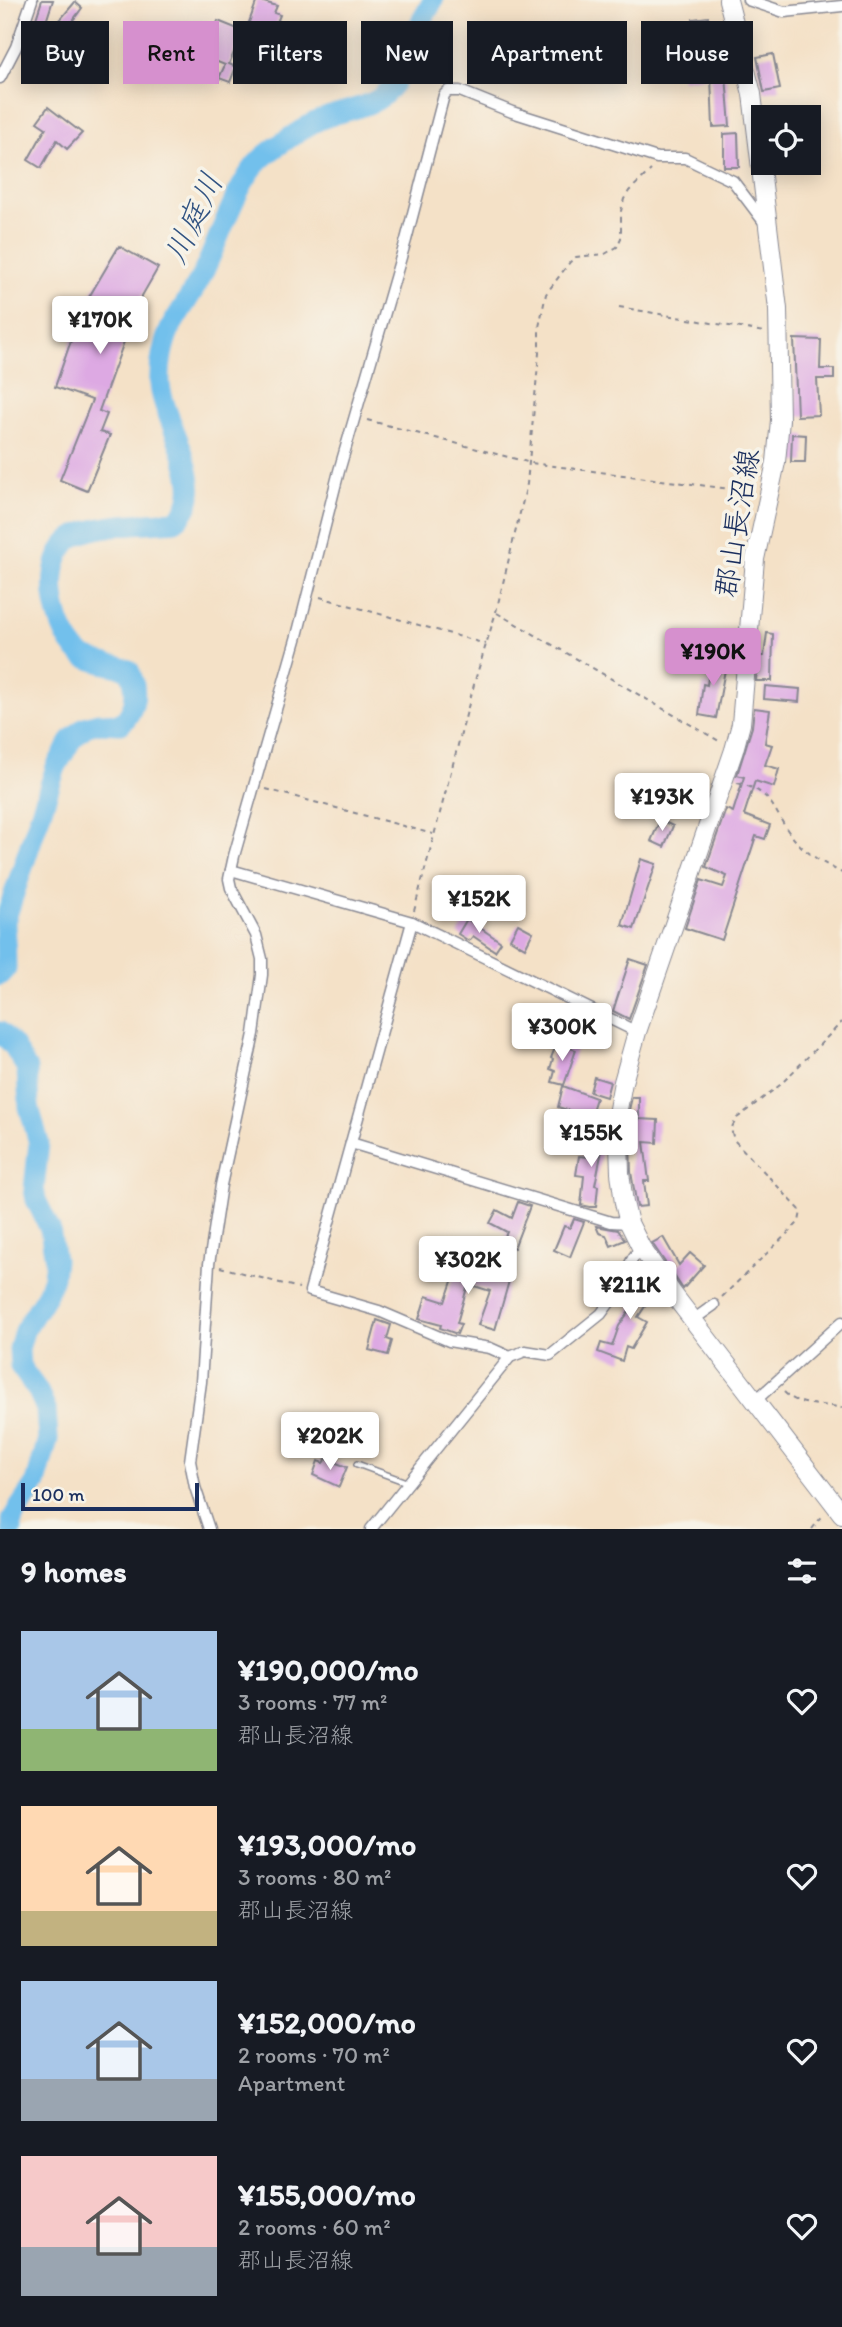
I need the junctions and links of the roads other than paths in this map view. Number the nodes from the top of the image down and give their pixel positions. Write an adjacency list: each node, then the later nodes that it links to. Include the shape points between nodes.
1 (32, 0): 5 (street)
2 (748, 0): 4 (street, via 784,12)
3 (733, 2): 6 (main road, 郡山長沼線, via 752,94)
4 (842, 6)
5 (0, 78)
6 (767, 227): 7 (street, via 733,181 685,158 657,158 460,91 444,95); 9 (main road, 郡山長沼線, via 779,309 780,419 776,462 755,559 741,724)
7 (231, 870): 8 (street); 21 (street, via 232,888 260,948 262,975 251,1055 221,1185 209,1264 190,1461)
8 (412, 922): 9 (street); 10 (street)
9 (637, 1032): 11 (main road, 郡山長沼線, via 618,1109 620,1173)
10 (351, 1143): 11 (street, via 611,1222); 16 (street, via 310,1291)
11 (629, 1223): 12 (main road, 郡山長沼線)
12 (641, 1247): 14 (main road, 郡山長沼線); 16 (street, via 607,1307 569,1341 550,1354 526,1351)
13 (714, 1305): 14 (street)
14 (693, 1320): 17 (main road, 郡山長沼線)
15 (842, 1322): 17 (street)
16 (510, 1357): 19 (street)
17 (755, 1401): 20 (main road, 郡山長沼線)
18 (357, 1464): 19 (lane)
19 (409, 1483): 22 (street)
20 (838, 1508)
21 (209, 1529)
22 (371, 1529)

